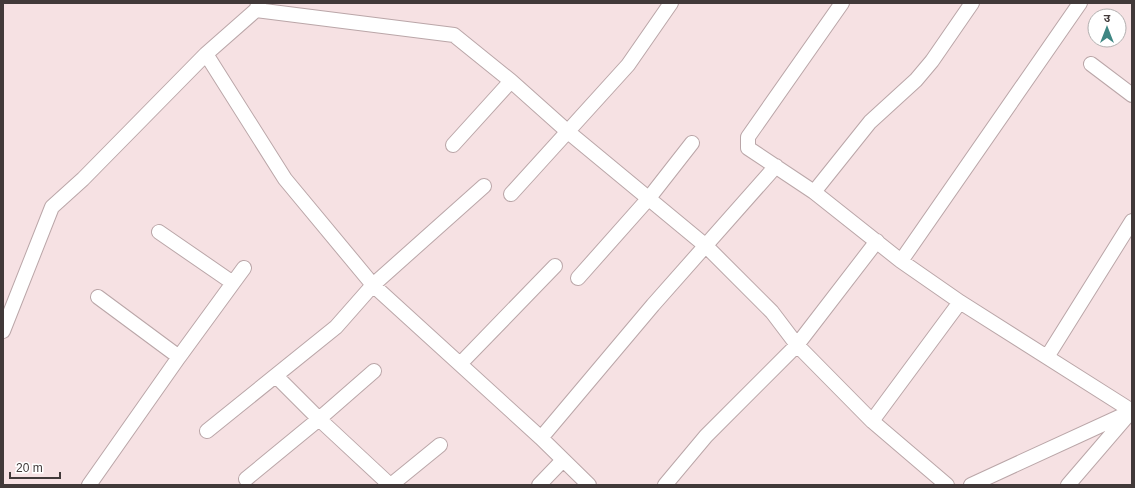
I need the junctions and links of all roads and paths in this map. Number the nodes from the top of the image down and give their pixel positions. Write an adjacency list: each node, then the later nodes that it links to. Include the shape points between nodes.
1 (671, 3): 10 (street, via 628,65)
2 (842, 3): 13 (street, via 748,137 748,148)
3 (972, 3): 15 (street, via 932,61 916,80 870,122)
4 (1080, 3): 22 (street)
5 (257, 7): 6 (street); 8 (street, via 454,35)
6 (206, 54): 27 (street, via 286,179); 30 (street, via 52,207)
7 (1091, 64): 9 (street)
8 (511, 81): 10 (street); 12 (street)
9 (1132, 95)
10 (567, 130): 16 (street); 17 (street)
11 (692, 143): 17 (street)
12 (453, 145)
13 (776, 166): 15 (street); 21 (street)
14 (484, 186): 27 (street)
15 (814, 192): 20 (street)
16 (511, 194)
17 (649, 198): 21 (street); 25 (street)
18 (1132, 222): 33 (street)
19 (159, 232): 26 (street)
20 (877, 241): 22 (street); 31 (street)
21 (706, 246): 31 (street, via 772,312); 41 (street)
22 (901, 261): 29 (street)
23 (555, 266): 34 (street)
24 (244, 268): 26 (street)
25 (578, 278)
26 (233, 283): 32 (street)
27 (373, 285): 34 (street); 36 (street, via 336,327)
28 (98, 297): 32 (street)
29 (960, 302): 33 (street); 39 (street)
30 (3, 331)
31 (797, 345): 39 (street); 49 (street, via 706,436)
32 (179, 357): 45 (street)
33 (1047, 357): 37 (street)
34 (460, 364): 41 (street)
35 (374, 371): 38 (street)
36 (276, 376): 38 (street); 40 (street)
37 (1132, 411): 51 (street); 52 (street)
38 (319, 419): 44 (street); 46 (street)
39 (872, 421): 50 (street)
40 (207, 431)
41 (541, 438): 43 (street)
42 (440, 446): 46 (street)
43 (563, 460): 47 (street); 48 (street)
44 (246, 479)
45 (89, 485)
46 (390, 485)
47 (539, 485)
48 (589, 485)
49 (665, 485)
50 (948, 485)
51 (971, 485)
52 (1068, 485)

